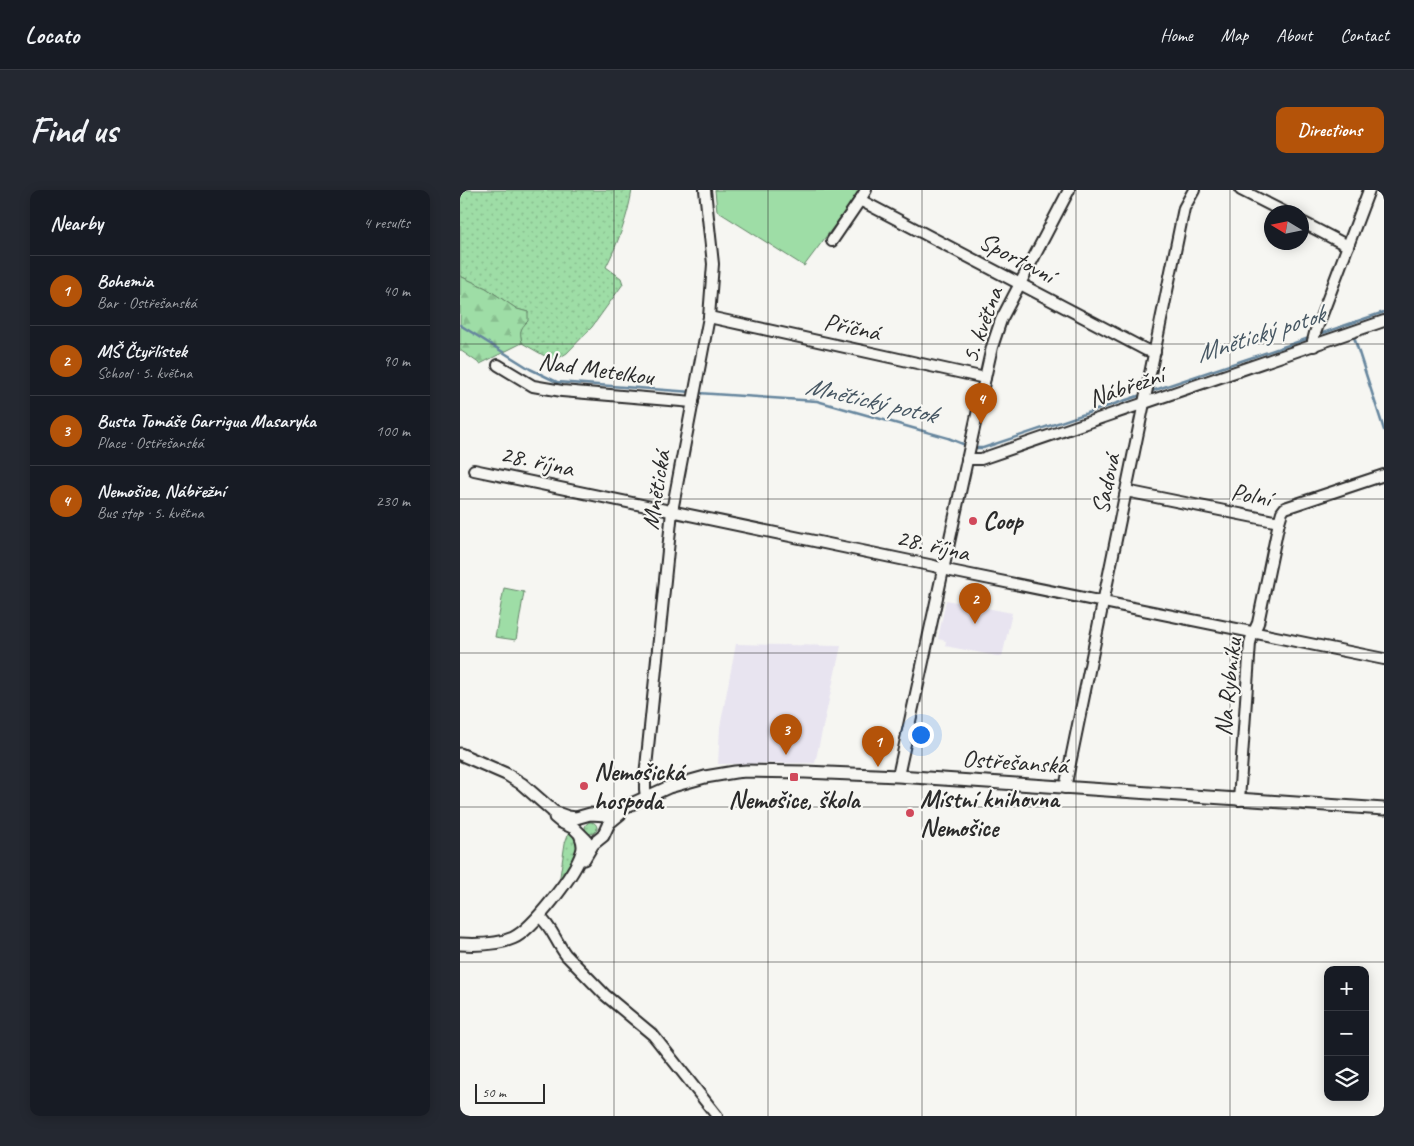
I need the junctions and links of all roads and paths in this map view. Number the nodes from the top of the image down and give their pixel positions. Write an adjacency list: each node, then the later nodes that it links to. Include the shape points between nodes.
1 (705, 190): 13 (street, Mnětická, via 713,264)
2 (866, 190): 7 (street)
3 (1069, 190): 12 (street, 5. května)
4 (1194, 190): 16 (street, Sadová, via 1184,208)
5 (1242, 190): 8 (street)
6 (1369, 190): 11 (street)
7 (860, 200): 10 (street); 12 (street, Sportovní)
8 (1271, 205)
9 (1309, 226): 11 (street)
10 (832, 241)
11 (1348, 246): 15 (street)
12 (1020, 284): 16 (street, Sportovní); 18 (street, 5. května, via 1001,320)
13 (710, 317): 18 (street, Příčná); 20 (street, Mnětická)
14 (1384, 321): 15 (street, Nábřežní)
15 (1314, 340): 19 (street, Nábřežní)
16 (1155, 352): 19 (street, Sadová)
17 (498, 365): 20 (street, Nad Metelkou, via 533,386)
18 (985, 378): 21 (street, 5. května)
19 (1146, 396): 21 (street, Nábřežní, via 981,459); 24 (street, Sadová)
20 (693, 402): 25 (street, Mnětická)
21 (968, 457): 27 (street, 5. května)
22 (474, 470): 25 (street, 28. října)
23 (1384, 475): 26 (street, Polní, via 1285,508)
24 (1126, 491): 26 (street, Polní); 28 (street, Sadová)
25 (672, 511): 27 (street, 28. října); 34 (street, Mnětická)
26 (1279, 522): 29 (street, Na Rybníku, via 1258,623)
27 (943, 568): 28 (street, 28. října); 32 (street, 5. května)
28 (1103, 603): 29 (street, 28. října); 33 (street, Sadová)
29 (1253, 633): 30 (street, 28. října); 35 (street, Na Rybníku)
30 (1384, 659)
31 (460, 754): 36 (street, via 506,774)
32 (898, 776): 33 (street, Ostřešanská); 34 (street, Ostřešanská, via 735,772 669,787)
33 (1065, 788): 35 (street, Ostřešanská)
34 (642, 800): 38 (street, via 607,815); 39 (street, via 611,821)
35 (1239, 800): 37 (street, Ostřešanská)
36 (542, 802): 38 (street, via 554,812 568,817); 40 (street)
37 (1384, 809)
38 (589, 815): 39 (street, via 603,820); 40 (street, via 581,819 578,826)
39 (602, 835): 40 (street, via 590,841); 41 (street)
40 (580, 836): 41 (street, via 582,852)
41 (571, 873): 42 (street)
42 (539, 916): 43 (street, via 526,931 505,941); 44 (street, via 566,954 605,995 653,1035)
43 (460, 944)
44 (717, 1116)

